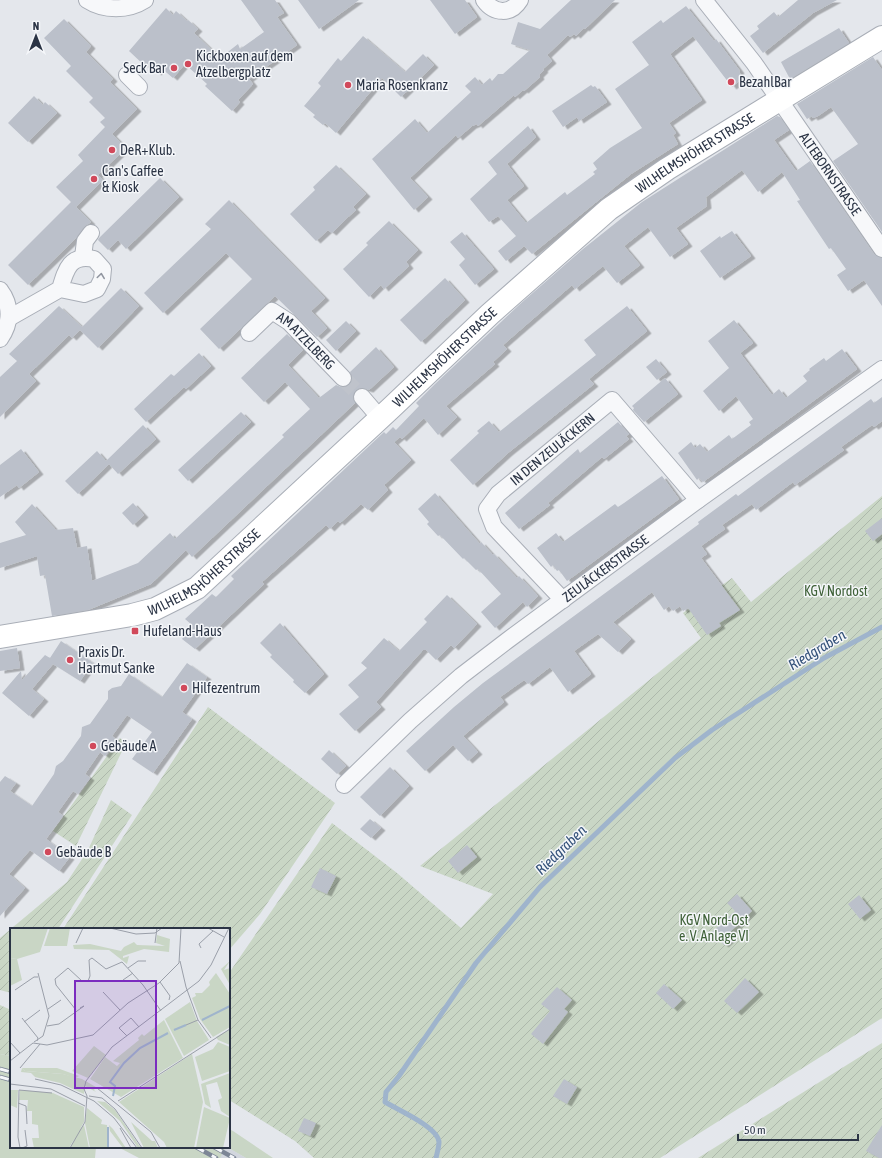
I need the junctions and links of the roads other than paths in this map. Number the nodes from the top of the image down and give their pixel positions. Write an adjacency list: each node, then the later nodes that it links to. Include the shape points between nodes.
1 (87, 0): 2 (street, via 94,5 110,9 130,7)
2 (145, 0)
3 (484, 0): 4 (street, via 494,10 502,12 509,11)
4 (520, 0)
5 (704, 0): 9 (street, ALTEBORNSTRASSE, via 754,63)
6 (882, 37): 9 (main road, WILHELMSHÖHER STRASSE)
7 (127, 75): 8 (street)
8 (139, 87)
9 (778, 100): 11 (street, ALTEBORNSTRASSE); 21 (main road, WILHELMSHÖHER STRASSE, via 637,188 609,209 496,308)
10 (91, 233): 12 (street, via 85,241)
11 (882, 249)
12 (83, 257): 13 (street, via 72,262); 13 (street, one-way to 12, via 84,294 97,289 103,269 94,259)
13 (60, 289): 15 (street)
14 (0, 290): 15 (street, via 7,302)
15 (9, 318): 17 (street)
16 (249, 333): 19 (street, AM ATZELBERG, via 272,311 289,322)
17 (0, 338)
18 (882, 369): 22 (street, ZEULÄCKERSTRASSE)
19 (343, 378)
20 (362, 397): 21 (street)
21 (380, 418): 24 (main road, WILHELMSHÖHER STRASSE, via 197,588 155,609 132,615)
22 (698, 500): 23 (street, ZEULÄCKERSTRASSE); 23 (street, IN DEN ZEULÄCKERN, via 612,400 498,494 486,509 494,527)
23 (563, 600): 25 (street, ZEULÄCKERSTRASSE, via 461,676 410,720)
24 (0, 637)
25 (344, 785)

